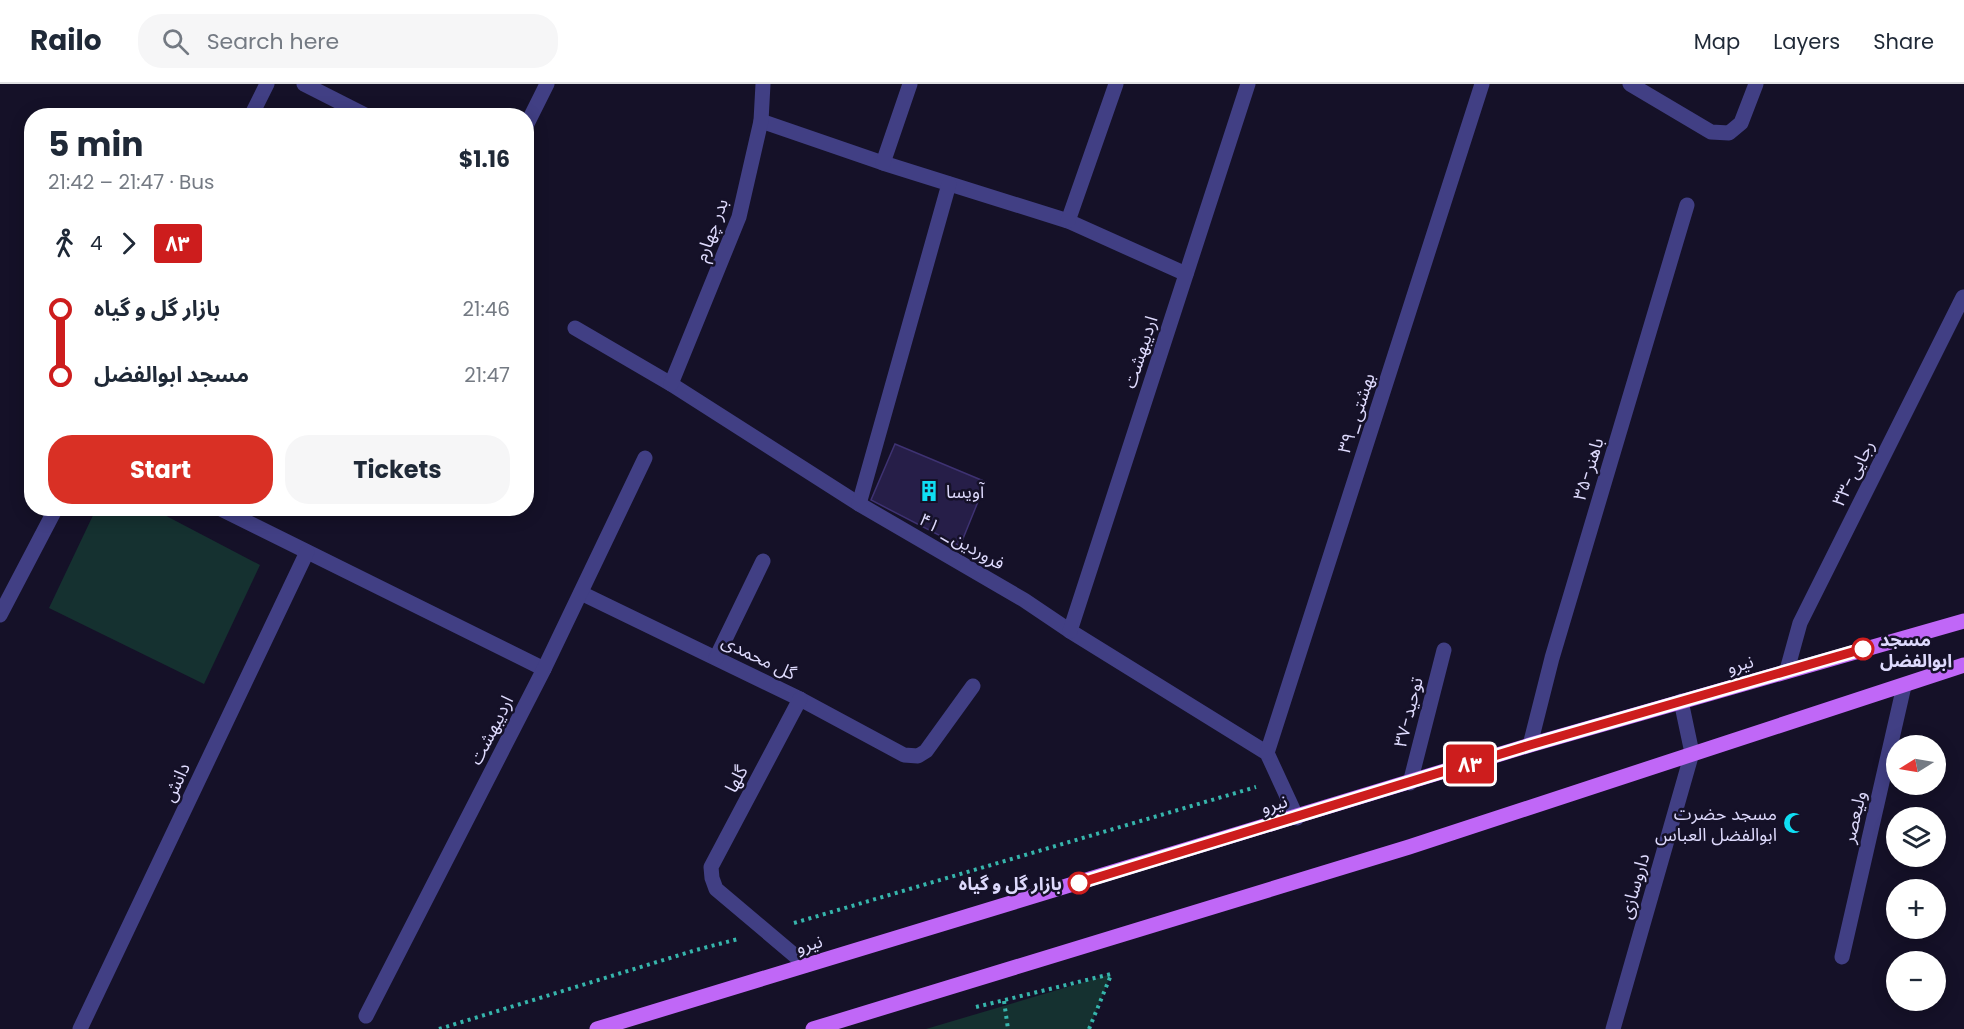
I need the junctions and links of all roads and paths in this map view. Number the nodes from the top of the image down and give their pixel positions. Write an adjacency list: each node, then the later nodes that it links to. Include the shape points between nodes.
1 (267, 84): 11 (street)
2 (304, 84): 12 (street)
3 (547, 84): 13 (street)
4 (763, 84): 14 (street, بدر چهارم)
5 (910, 84): 15 (street)
6 (1116, 84): 18 (street)
7 (1248, 84): 19 (street, اردیبهشت)
8 (1482, 84): 43 (street, ۳۹_بهشتی)
9 (1630, 84): 10 (street, via 1711,132 1729,133 1742,123)
10 (1756, 84)
11 (255, 108)
12 (351, 108)
13 (534, 110)
14 (761, 121): 15 (street); 22 (street, بدر چهارم, via 739,217)
15 (883, 163): 16 (street)
16 (949, 184): 18 (street); 24 (street)
17 (1687, 205): 42 (street, ۳۵-باهنر)
18 (1068, 221): 19 (street)
19 (1186, 274): 32 (street, اردیبهشت)
20 (1963, 297): 37 (street, ۳۳-رجایی, via 1800,623)
21 (575, 328): 22 (street, ۴۱ _فروردین)
22 (671, 384): 24 (street, ۴۱ _فروردین)
23 (645, 458): 29 (street, اردیبهشت)
24 (859, 504): 32 (street, ۴۱ _فروردین, via 1024,600)
25 (52, 516): 30 (street)
26 (235, 516): 27 (street)
27 (307, 552): 36 (street); 54 (street, دانش)
28 (763, 561): 34 (street)
29 (581, 592): 34 (street, گل محمدی); 36 (street, اردیبهشت)
30 (0, 615)
31 (1964, 621): 37 (main road, نیرو)
32 (1070, 632): 43 (street, ۴۱ _فروردین)
33 (1444, 650): 46 (street, ۳۷-توحید)
34 (716, 658): 40 (street, گل محمدی)
35 (1964, 665): 39 (main road)
36 (544, 669): 53 (street, اردیبهشت)
37 (1787, 670): 41 (main road, نیرو)
38 (973, 686): 40 (street, گل محمدی, via 926,751 918,756 904,755)
39 (1904, 686): 44 (main road); 49 (street, ولیعصر)
40 (800, 699): 48 (street, گلها, via 711,867 716,889)
41 (1681, 701): 42 (main road, نیرو); 44 (street)
42 (1530, 745): 46 (main road, نیرو)
43 (1267, 753): 45 (street)
44 (1692, 753): 57 (main road, via 1409,847); 60 (street, داروسازی)
45 (1280, 780): 47 (street); 48 (path)
46 (1410, 783): 47 (main road, نیرو)
47 (1297, 818): 50 (main road, نیرو)
48 (766, 931): 50 (street); 55 (path)
49 (1842, 957)
50 (806, 965): 56 (main road, نیرو)
51 (1004, 1001): 52 (path); 58 (path); 59 (path, via 1111,974)
52 (974, 1008)
53 (366, 1016)
54 (80, 1029)
55 (439, 1029)
56 (597, 1029)
57 (813, 1029)
58 (1008, 1029)
59 (1089, 1029)
60 (1613, 1029)

